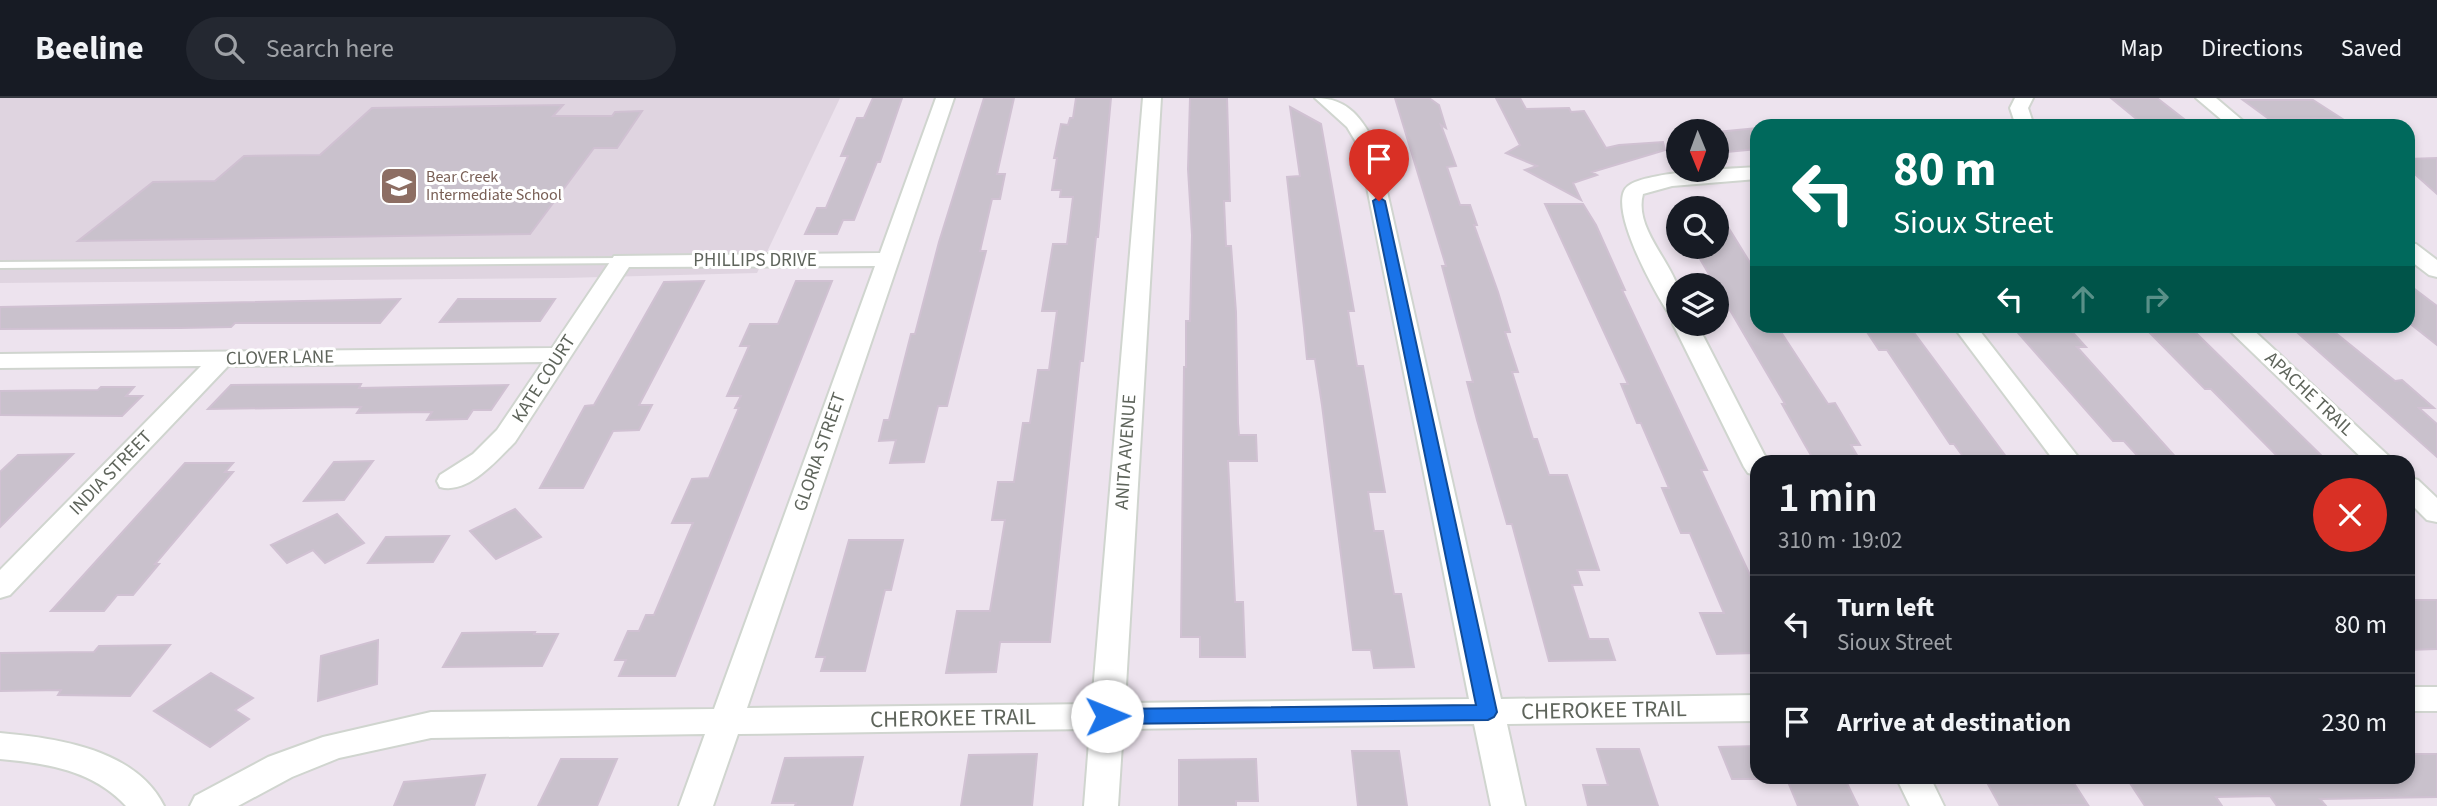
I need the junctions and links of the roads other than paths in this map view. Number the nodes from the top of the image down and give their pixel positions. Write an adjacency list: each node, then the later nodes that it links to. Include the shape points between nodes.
1 (944, 98): 10 (street, GLORIA STREET)
2 (1152, 98): 32 (street, ANITA AVENUE)
3 (1324, 98): 31 (street, via 1355,124 1368,147)
4 (2024, 98): 6 (street, via 2019,108)
5 (2204, 98): 7 (street)
6 (2023, 119)
7 (2230, 119)
8 (1750, 174): 14 (street, via 1661,182 1634,191 1630,211)
9 (2415, 254): 13 (street)
10 (887, 259): 11 (street, PHILLIPS DRIVE); 33 (street, GLORIA STREET)
11 (622, 261): 12 (lane); 18 (street, KATE COURT)
12 (0, 265)
13 (2437, 270)
14 (1666, 286)
15 (1969, 333): 22 (street)
16 (2244, 333): 23 (street, APACHE TRAIL)
17 (1691, 336): 21 (street)
18 (561, 355): 19 (street, CLOVER LANE); 24 (street, KATE COURT, via 506,436 482,460)
19 (222, 359): 20 (street, CLOVER LANE); 27 (street, INDIA STREET)
20 (0, 361)
21 (1751, 455)
22 (2064, 455)
23 (2374, 455)
24 (450, 481)
25 (2415, 493): 26 (street)
26 (2437, 513)
27 (0, 588)
28 (2415, 699): 29 (street)
29 (2437, 699)
30 (1750, 708): 31 (street, CHEROKEE TRAIL)
31 (1488, 712): 32 (street, CHEROKEE TRAIL); 40 (street)
32 (1107, 716): 33 (street, CHEROKEE TRAIL); 39 (street, ANITA AVENUE)
33 (726, 721): 37 (street, CHEROKEE TRAIL, via 431,725 335,746 280,767); 38 (street, GLORIA STREET)
34 (0, 746): 36 (street, via 48,750 88,762 121,780)
35 (1916, 784): 41 (street)
36 (147, 806)
37 (207, 806)
38 (696, 806)
39 (1101, 806)
40 (1508, 806)
41 (1927, 806)

